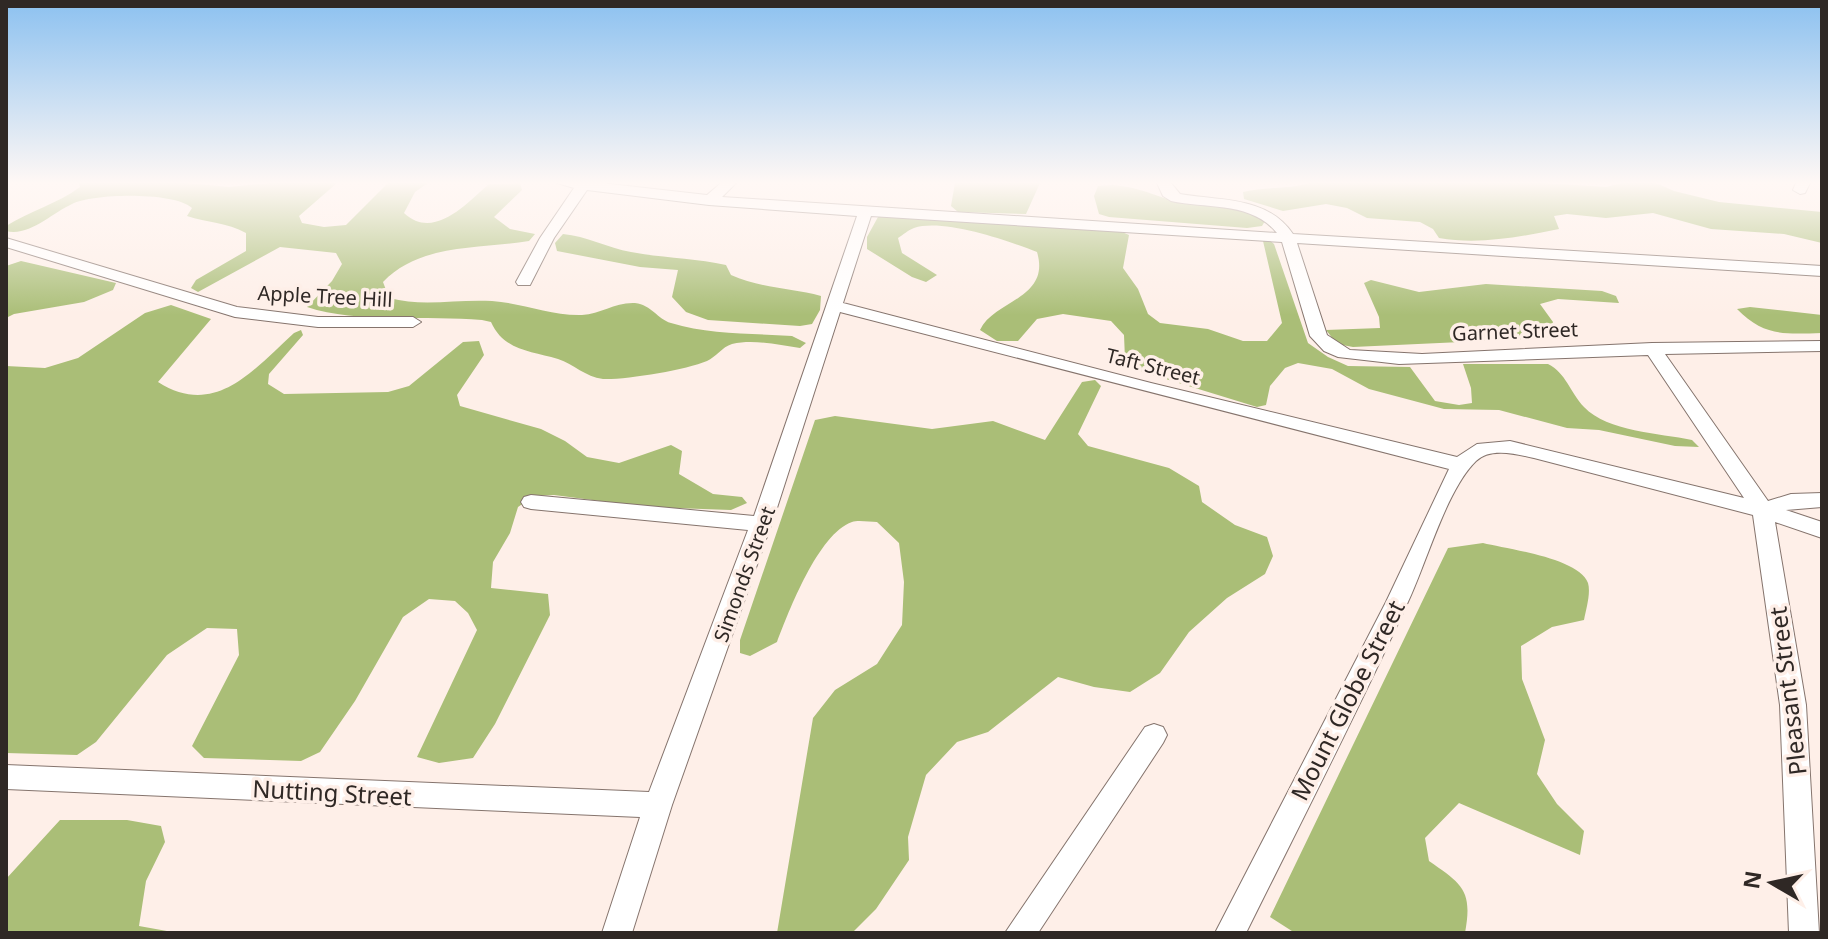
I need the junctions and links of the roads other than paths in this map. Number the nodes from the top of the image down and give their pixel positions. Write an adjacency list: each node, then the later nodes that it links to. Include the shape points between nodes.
1 (555, 227): 8 (street)
2 (860, 227): 9 (street, Simonds Street)
3 (1107, 227): 5 (street)
4 (1281, 227): 5 (street)
5 (1290, 238): 7 (street); 12 (street, Garnet Street, via 1319,336 1341,353 1416,358)
6 (6, 242): 10 (street, Apple Tree Hill, via 235,312 318,322)
7 (1822, 271)
8 (524, 282)
9 (836, 306): 13 (street, Taft Street); 17 (street, Simonds Street)
10 (413, 322)
11 (1822, 346): 12 (street, Garnet Street)
12 (1652, 348): 16 (street)
13 (1461, 465): 16 (street, via 1483,449 1518,448); 24 (street, Mount Globe Street)
14 (1822, 500): 16 (street, via 1791,501)
15 (531, 502): 17 (street)
16 (1763, 510): 18 (street); 25 (street, Pleasant Street, via 1793,705)
17 (761, 524): 21 (street, Simonds Street)
18 (1822, 530)
19 (1154, 735): 23 (street)
20 (6, 777): 21 (street, Nutting Street)
21 (658, 805): 22 (street, Simonds Street)
22 (617, 933)
23 (1020, 933)
24 (1230, 933)
25 (1804, 933)

